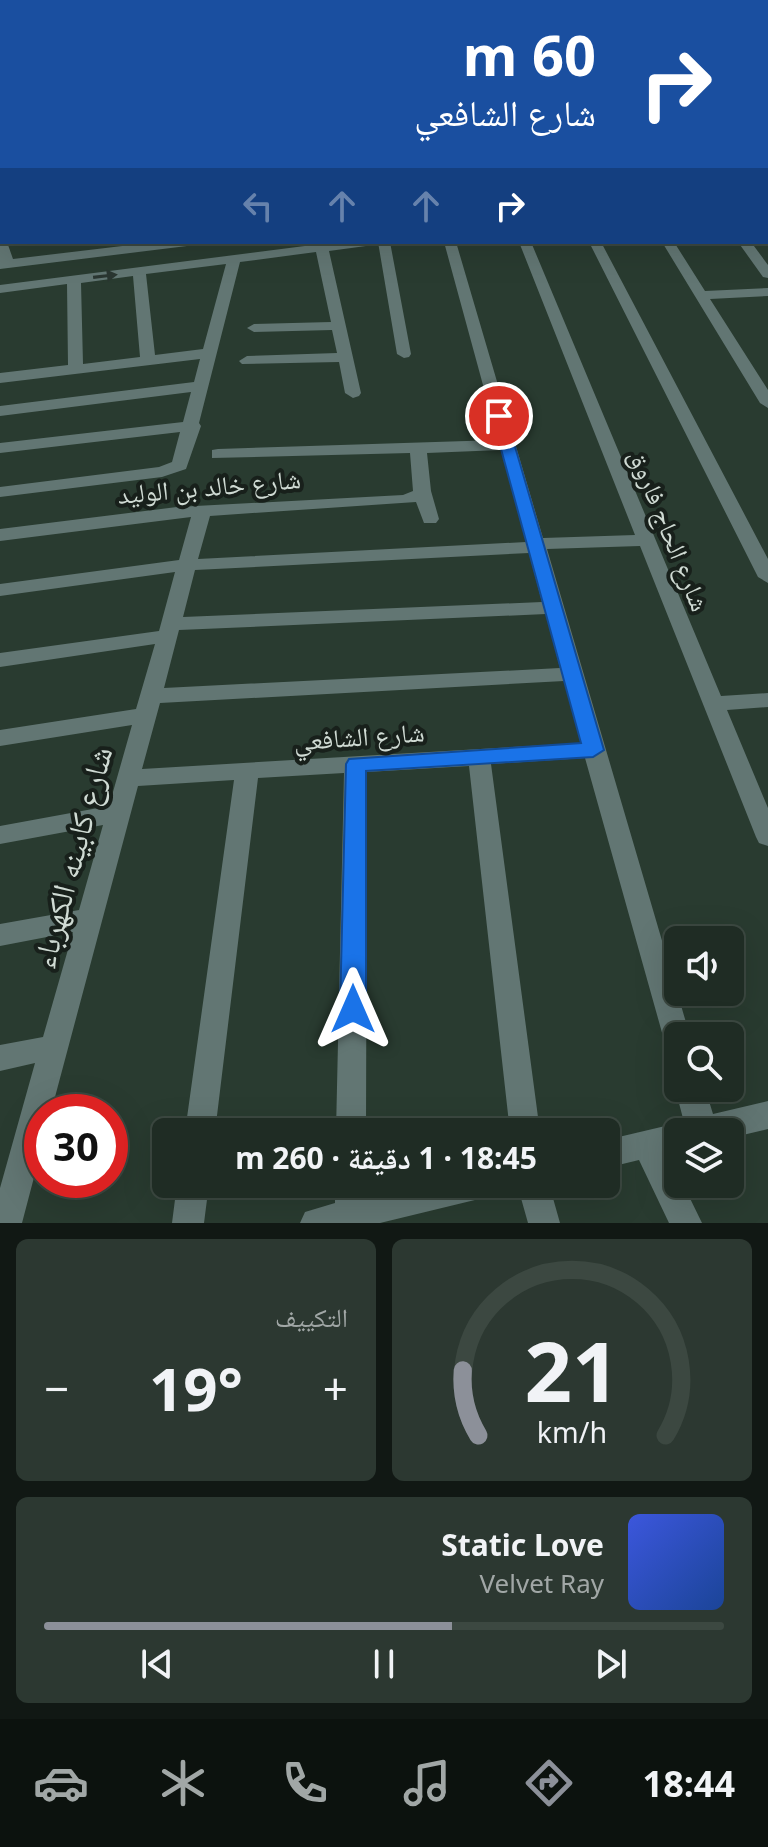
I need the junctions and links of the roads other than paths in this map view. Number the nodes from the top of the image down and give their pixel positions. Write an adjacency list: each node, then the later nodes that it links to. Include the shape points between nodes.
1 (1, 244): 14 (street)
2 (66, 244): 12 (street)
3 (351, 244): 11 (street)
4 (384, 244): 24 (street)
5 (451, 244): 35 (street)
6 (526, 244): 44 (street, شارع الحاج فاروق)
7 (596, 244): 47 (street)
8 (669, 244): 20 (street)
9 (746, 244): 15 (street)
10 (136, 245): 12 (street)
11 (322, 248): 13 (street); 21 (street)
12 (72, 256): 14 (street)
13 (234, 259): 16 (street); 23 (street)
14 (4, 264)
15 (765, 266)
16 (139, 271): 17 (street, one-way to 16); 26 (street)
17 (74, 280): 18 (street); 28 (street)
18 (0, 289)
19 (768, 292): 20 (street)
20 (701, 295): 32 (street)
21 (339, 326): 22 (street); 25 (street)
22 (254, 328)
23 (211, 353): 26 (street); 30 (street)
24 (404, 354)
25 (346, 357): 27 (street); 31 (street)
26 (148, 361): 28 (street)
27 (247, 361)
28 (76, 369): 29 (street)
29 (0, 378)
30 (203, 386): 33 (street); 34 (street)
31 (353, 393)
32 (768, 403)
33 (0, 411)
34 (193, 426): 36 (street); 39 (street, via 176,468)
35 (507, 445): 37 (street); 45 (street)
36 (0, 448)
37 (418, 448): 38 (street); 40 (street)
38 (218, 454)
39 (0, 492)
40 (423, 494): 41 (street, شارع خالد بن الوليد, via 405,500); 42 (street)
41 (202, 510): 43 (street, شارع خالد بن الوليد); 46 (street, شارع كابينه الكهرباء)
42 (430, 519)
43 (0, 535)
44 (646, 540): 45 (street); 54 (street, شارع الحاج فاروق)
45 (536, 546): 46 (street); 49 (street)
46 (187, 565): 48 (street); 50 (street, شارع كابينه الكهرباء)
47 (768, 577)
48 (0, 590)
49 (554, 608): 50 (street); 52 (street)
50 (169, 630): 51 (street); 55 (street, شارع كابينه الكهرباء)
51 (0, 660)
52 (572, 674): 55 (street); 57 (street)
53 (768, 700): 54 (street)
54 (713, 704): 64 (street, شارع الحاج فاروق)
55 (148, 705): 56 (street); 61 (street, شارع كابينه الكهرباء)
56 (0, 738)
57 (593, 750): 58 (street, شارع الشافعي); 67 (street)
58 (479, 757): 59 (street, شارع الشافعي); 73 (street)
59 (356, 764): 60 (street, شارع الشافعي); 72 (street)
60 (247, 771): 61 (street, شارع الشافعي); 71 (street)
61 (128, 778): 62 (street, شارع كابينه الكهرباء)
62 (119, 813): 63 (street); 65 (street, شارع كابينه الكهرباء)
63 (0, 835)
64 (768, 837)
65 (90, 918): 66 (street); 68 (street, شارع كابينه الكهرباء)
66 (0, 935)
67 (671, 1022)
68 (54, 1047): 69 (street); 81 (street, شارع كابينه الكهرباء)
69 (0, 1058)
70 (768, 1115): 74 (street)
71 (202, 1118)
72 (351, 1118)
73 (523, 1118)
74 (744, 1121)
75 (664, 1140): 76 (street)
76 (647, 1144): 77 (street); 85 (street)
77 (620, 1151)
78 (191, 1198): 82 (street)
79 (537, 1198): 84 (street)
80 (351, 1199): 83 (street)
81 (6, 1223)
82 (188, 1223)
83 (316, 1223)
84 (544, 1223)
85 (686, 1223)

